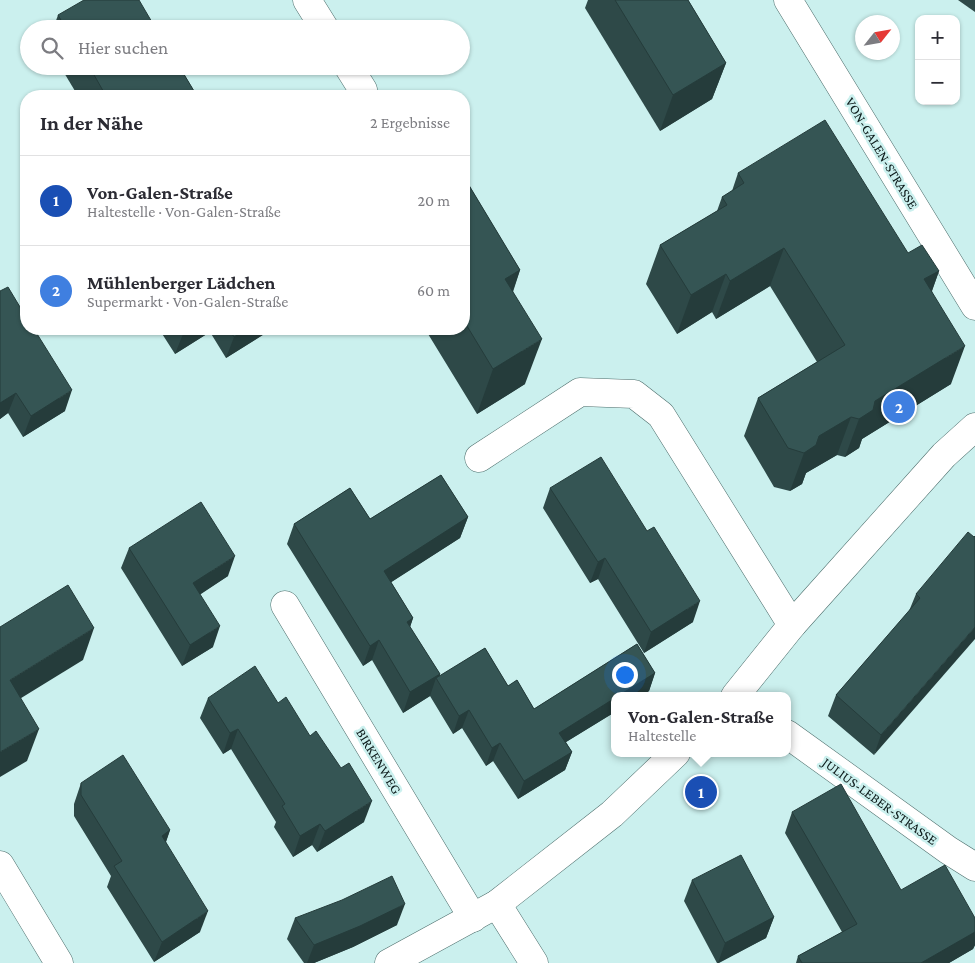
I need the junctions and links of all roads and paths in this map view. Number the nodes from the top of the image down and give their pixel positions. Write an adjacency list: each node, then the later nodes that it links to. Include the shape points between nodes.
1 (307, 0): 3 (street)
2 (788, 0): 6 (street, VON-GALEN-STRASSE)
3 (319, 20)
4 (353, 75): 5 (street)
5 (362, 90)
6 (975, 306)
7 (975, 427): 10 (street, via 944,455)
8 (479, 458): 10 (street, via 580,392 634,394 661,415)
9 (285, 605): 17 (street, BIRKENWEG)
10 (792, 625): 11 (street)
11 (738, 692)
12 (791, 737): 15 (street, JULIUS-LEBER-STRASSE)
13 (672, 757): 16 (street, via 612,814)
14 (0, 865): 18 (street)
15 (975, 867)
16 (497, 904): 17 (street); 20 (street)
17 (472, 918): 19 (street)
18 (59, 963)
19 (388, 963)
20 (534, 963)

